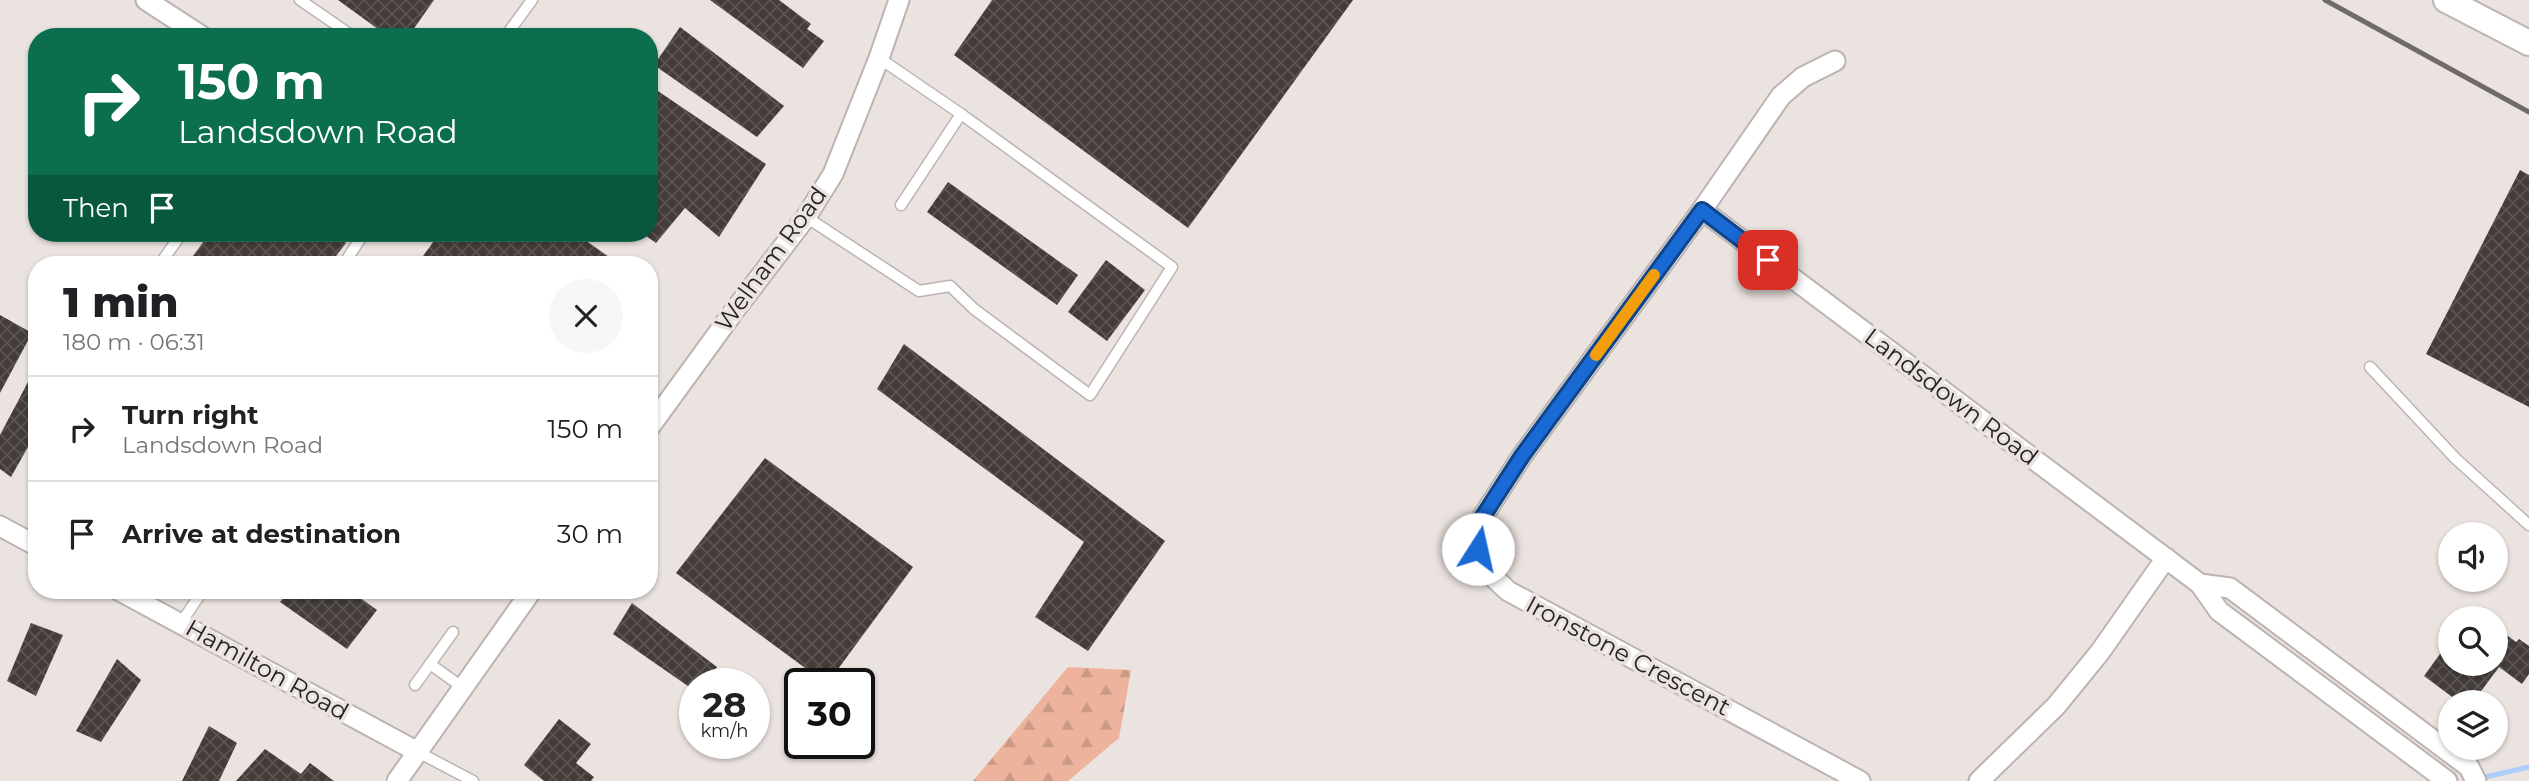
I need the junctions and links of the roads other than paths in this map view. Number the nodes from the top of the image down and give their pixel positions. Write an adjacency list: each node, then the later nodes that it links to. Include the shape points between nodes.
1 (146, 0): 6 (street)
2 (300, 0): 7 (lane)
3 (532, 0): 8 (lane)
4 (2446, 0): 9 (street)
5 (895, 2): 10 (street, Welham Road)
6 (189, 28)
7 (341, 28)
8 (512, 28)
9 (2529, 43)
10 (879, 58): 12 (lane); 15 (street, Welham Road, via 833,174)
11 (1835, 61): 14 (street, Ironstone Crescent, via 1802,77 1781,96)
12 (961, 114): 13 (lane); 15 (lane, via 1172,267 1090,395 950,286 919,291)
13 (901, 205)
14 (1702, 210): 21 (street, Landsdown Road); 34 (street, Ironstone Crescent, via 1522,456 1480,521 1478,549 1491,575 1508,591)
15 (806, 217): 17 (street, Welham Road)
16 (2370, 367): 18 (lane, via 2455,458)
17 (658, 416)
18 (2529, 525)
19 (0, 526): 20 (street)
20 (28, 541)
21 (2166, 558): 22 (street, Landsdown Road); 35 (street, via 2101,652 2056,706)
22 (2200, 584): 36 (street, Landsdown Road, via 2218,611); 37 (street, Landsdown Road, via 2230,588 2469,767)
23 (135, 599): 26 (street, Hamilton Road)
24 (197, 599): 26 (lane)
25 (526, 599): 30 (street)
26 (181, 623): 31 (street, Hamilton Road)
27 (453, 632): 28 (lane)
28 (430, 664): 29 (lane); 30 (lane)
29 (415, 685)
30 (462, 687): 31 (street)
31 (416, 751): 32 (street); 33 (lane)
32 (397, 781)
33 (473, 781)
34 (1860, 781)
35 (1979, 781)
36 (2447, 781)
37 (2476, 781)

